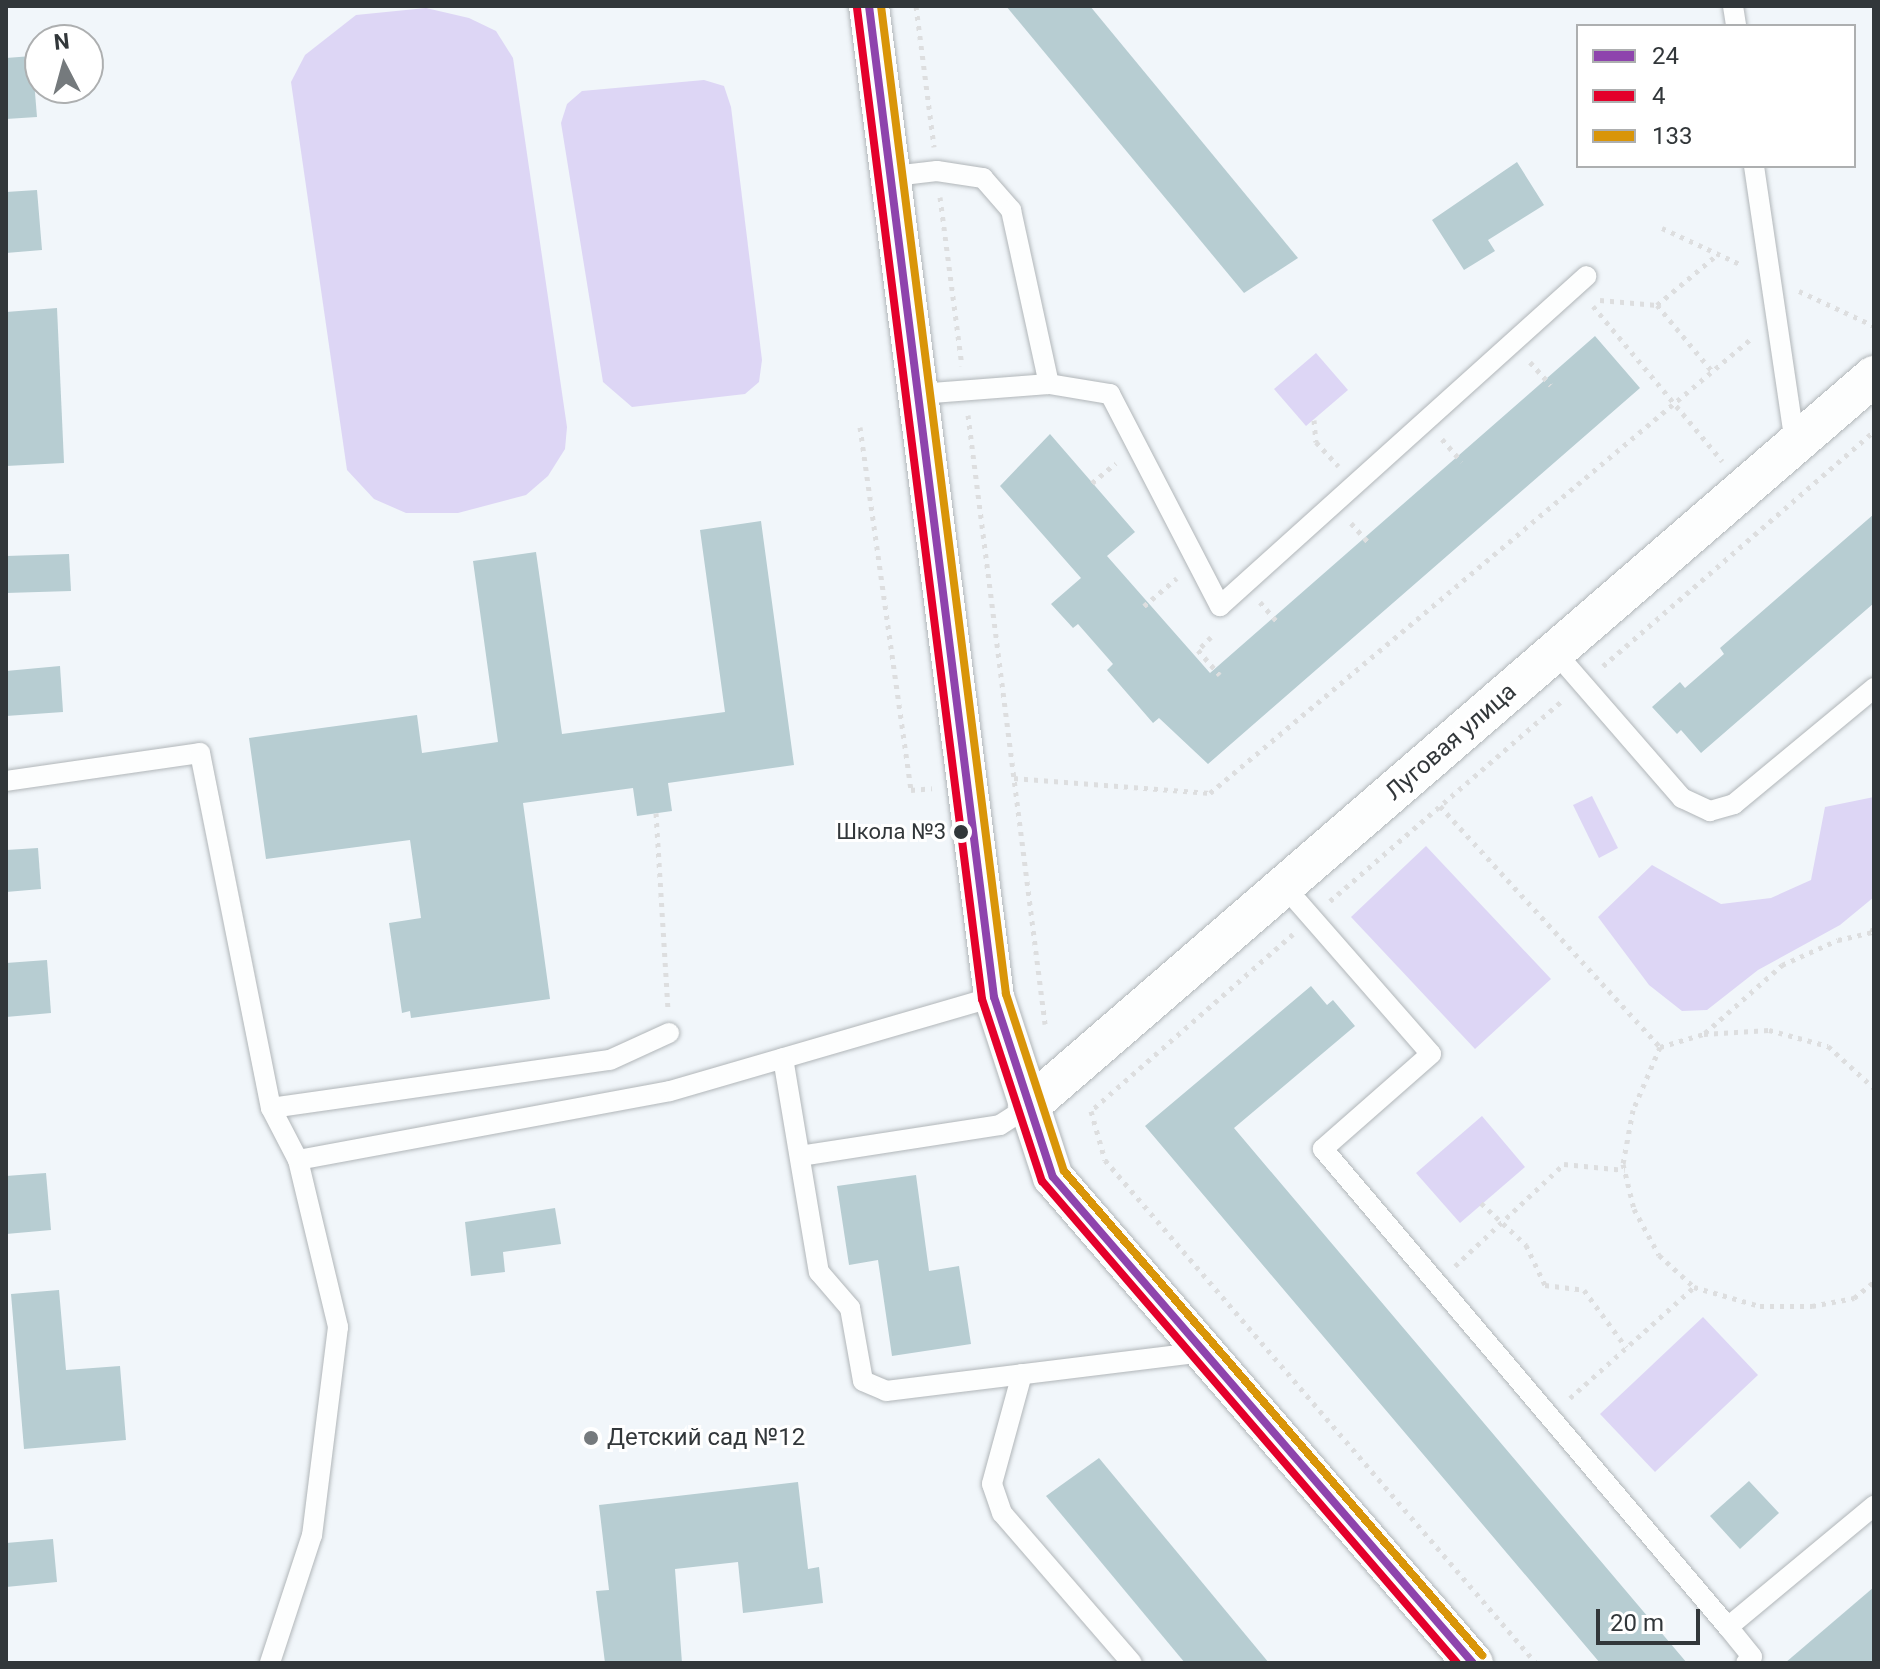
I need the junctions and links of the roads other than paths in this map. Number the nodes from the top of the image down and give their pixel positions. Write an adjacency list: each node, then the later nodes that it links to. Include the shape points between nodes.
1 (869, 6): 3 (street)
2 (1754, 168): 8 (lane)
3 (894, 176): 6 (lane, via 937,171 983,178 1011,210); 7 (street)
4 (1586, 276): 6 (lane, via 1220,606 1110,394)
5 (1874, 376): 8 (street, Луговая улица)
6 (1049, 384): 7 (lane)
7 (919, 394): 13 (street)
8 (1795, 445): 9 (street, Луговая улица)
9 (1555, 652): 10 (lane, via 1682,798 1710,811 1734,804); 12 (street, Луговая улица)
10 (1874, 688)
11 (6, 781): 17 (lane, via 200,753)
12 (1284, 886): 16 (street, Луговая улица); 23 (lane, via 1431,1054 1323,1149)
13 (994, 997): 15 (lane); 16 (street)
14 (669, 1033): 17 (lane, via 610,1060)
15 (783, 1058): 18 (lane); 19 (lane, via 670,1091)
16 (1028, 1107): 18 (lane, via 1000,1125); 20 (street, via 1053,1177)
17 (271, 1108): 19 (lane)
18 (800, 1156): 21 (lane, via 819,1272 850,1308 863,1381 886,1391)
19 (298, 1160): 24 (lane, via 338,1327 312,1535)
20 (1202, 1352): 21 (lane); 26 (street)
21 (1022, 1374): 25 (lane, via 992,1484 1002,1513)
22 (1874, 1506): 23 (lane)
23 (1728, 1627): 27 (lane, via 1752,1657)
24 (270, 1663)
25 (1132, 1663)
26 (1473, 1663)
27 (1746, 1663)

